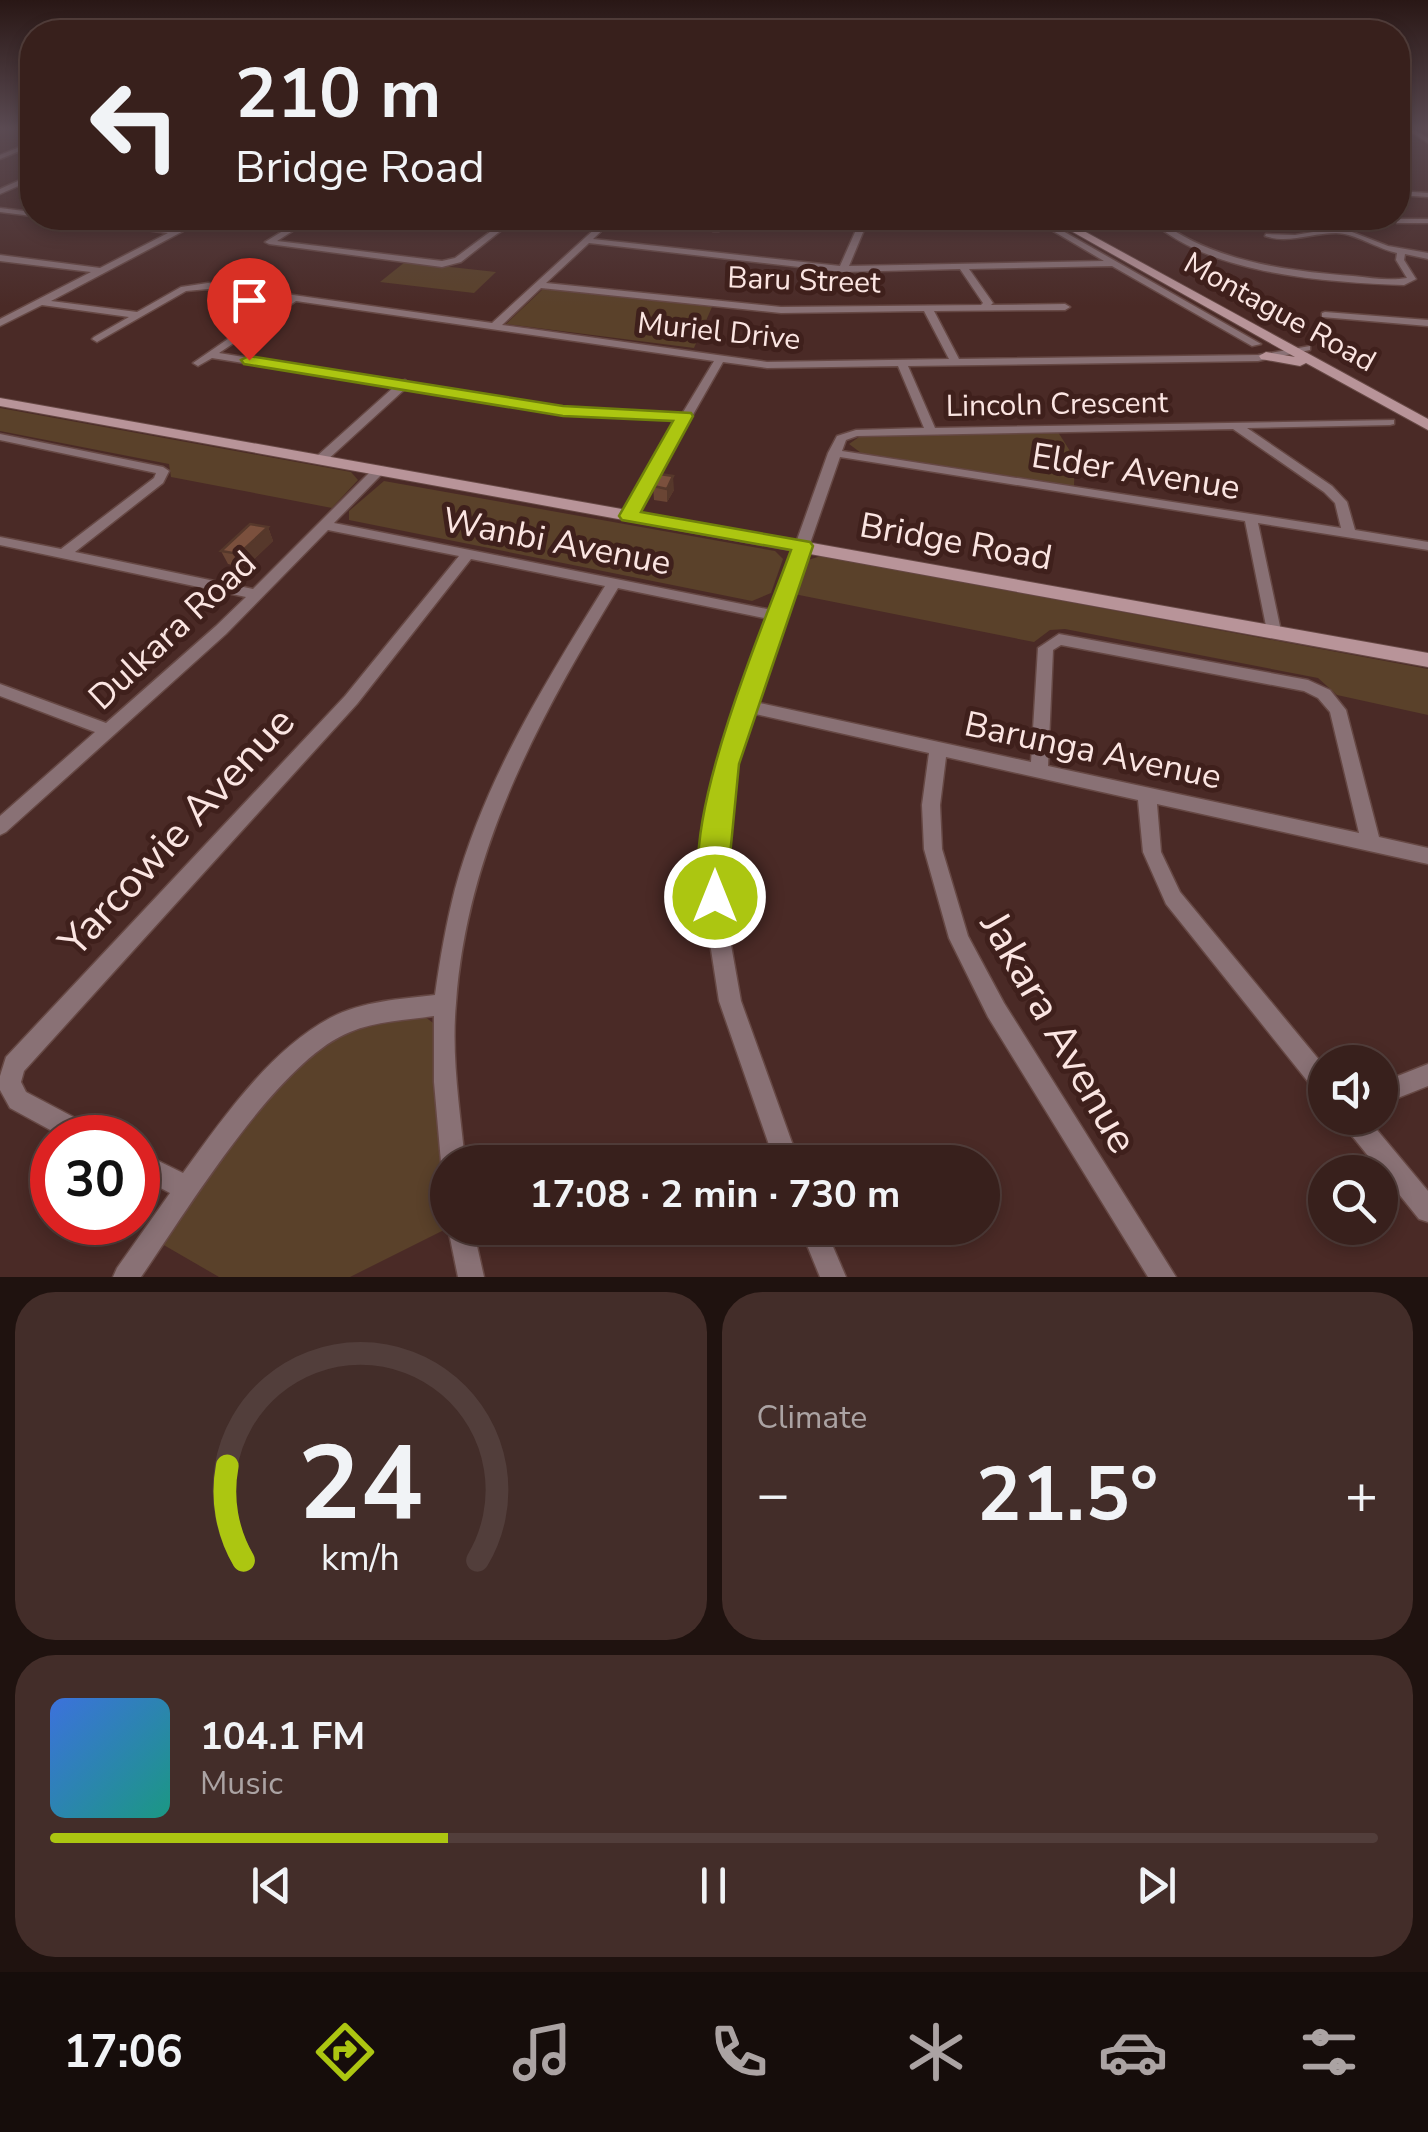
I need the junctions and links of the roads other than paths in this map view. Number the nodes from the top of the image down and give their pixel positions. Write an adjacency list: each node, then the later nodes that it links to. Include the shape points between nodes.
1 (160, 230): 12 (street)
2 (180, 230): 12 (street)
3 (289, 230): 4 (street, via 269,242 442,264)
4 (498, 230)
5 (600, 230): 14 (street)
6 (860, 230): 20 (street)
7 (1057, 230): 18 (street)
8 (1076, 230): 22 (main road, Montague Road)
9 (1087, 230): 22 (main road, Montague Road)
10 (1173, 230): 15 (street, via 1206,249 1266,268 1404,282 1412,278)
11 (1339, 230): 13 (street); 15 (street)
12 (176, 232): 21 (street)
13 (1269, 236)
14 (591, 241): 20 (street); 23 (street)
15 (1402, 252): 16 (street)
16 (1428, 256)
17 (0, 258): 21 (street)
18 (1116, 263): 19 (street); 24 (street)
19 (963, 266): 20 (street); 27 (street)
20 (843, 269)
21 (100, 271): 26 (street)
22 (1176, 281): 24 (main road); 37 (main road, Montague Road)
23 (541, 285): 29 (street, Baru Street, via 780,310); 34 (street)
24 (1155, 286): 36 (street)
25 (294, 298): 31 (street, Muriel Drive, via 194,286); 34 (street, Muriel Drive); 38 (street)
26 (40, 302): 31 (street); 32 (street)
27 (985, 306): 28 (street, Baru Street); 29 (street, Baru Street)
28 (1065, 307)
29 (928, 309): 42 (street)
30 (1325, 315): 33 (street)
31 (137, 316): 35 (street, Muriel Drive)
32 (1, 321)
33 (1428, 324)
34 (495, 326): 40 (street, Muriel Drive)
35 (96, 339)
36 (1256, 344)
37 (1300, 350): 39 (street, Muriel Drive); 44 (main road, Montague Road); 47 (main road, Montague Road)
38 (210, 355): 41 (street); 45 (street)
39 (1266, 356): 42 (street, Muriel Drive); 44 (main road)
40 (719, 360): 43 (street, Muriel Drive); 48 (street)
41 (198, 363)
42 (956, 363): 43 (street, Muriel Drive)
43 (902, 364): 52 (street)
44 (1348, 381): 50 (main road, Montague Road)
45 (405, 383): 48 (street, via 563,411); 55 (street)
46 (0, 402): 55 (main road, Bridge Road)
47 (1428, 414)
48 (684, 416): 57 (street)
49 (1390, 422): 51 (street, Lincoln Crescent)
50 (1428, 425)
51 (1234, 426): 52 (street, Lincoln Crescent); 60 (street, via 1328,489 1341,502)
52 (931, 432): 54 (street, Lincoln Crescent, via 856,433 841,438)
53 (0, 437): 64 (street, via 162,470 159,480)
54 (834, 453): 58 (street, Elder Avenue); 62 (street)
55 (321, 459): 56 (main road, Bridge Road)
56 (379, 470): 57 (main road, Bridge Road); 59 (street, Dulkara Road)
57 (629, 516): 62 (main road, Bridge Road)
58 (1251, 520): 60 (street, Elder Avenue); 69 (street)
59 (325, 525): 65 (street, Wanbi Avenue); 67 (street, Dulkara Road)
60 (1350, 534): 63 (street, Elder Avenue)
61 (0, 541): 64 (street)
62 (802, 546): 68 (street); 69 (main road, Bridge Road)
63 (1428, 546)
64 (63, 554): 67 (street)
65 (468, 554): 66 (street, Wanbi Avenue); 84 (street, Yarcowie Avenue, via 351,700 14,1065 10,1084 18,1100)
66 (614, 583): 68 (street, Wanbi Avenue); 80 (street, via 489,807 459,903)
67 (256, 594): 73 (street, Dulkara Road)
68 (778, 616): 72 (street)
69 (1274, 631): 70 (main road, Bridge Road)
70 (1428, 660)
71 (0, 690): 73 (street)
72 (745, 706): 74 (street, Barunga Avenue); 87 (street, via 721,784 716,917 740,1036)
73 (109, 731): 77 (street, Dulkara Road)
74 (938, 750): 75 (street, Barunga Avenue); 96 (street, Jakara Avenue, via 934,849 958,938)
75 (1039, 771): 76 (street, Barunga Avenue); 78 (street, via 1046,648 1056,640 1308,686 1338,710)
76 (1147, 796): 78 (street, Barunga Avenue); 81 (street, via 1152,852 1173,898)
77 (0, 827)
78 (1371, 843): 79 (street, Barunga Avenue)
79 (1428, 856)
80 (445, 1004): 86 (street); 89 (street, via 358,1018 311,1042)
81 (1308, 1064)
82 (1428, 1075): 83 (street)
83 (1398, 1087)
84 (46, 1115)
85 (1366, 1135): 90 (street)
86 (451, 1145)
87 (781, 1145)
88 (160, 1175): 89 (street)
89 (188, 1190): 93 (street)
90 (1428, 1210)
91 (464, 1245): 94 (street)
92 (820, 1245): 95 (street)
93 (126, 1277)
94 (471, 1277)
95 (833, 1277)
96 (1162, 1277)

